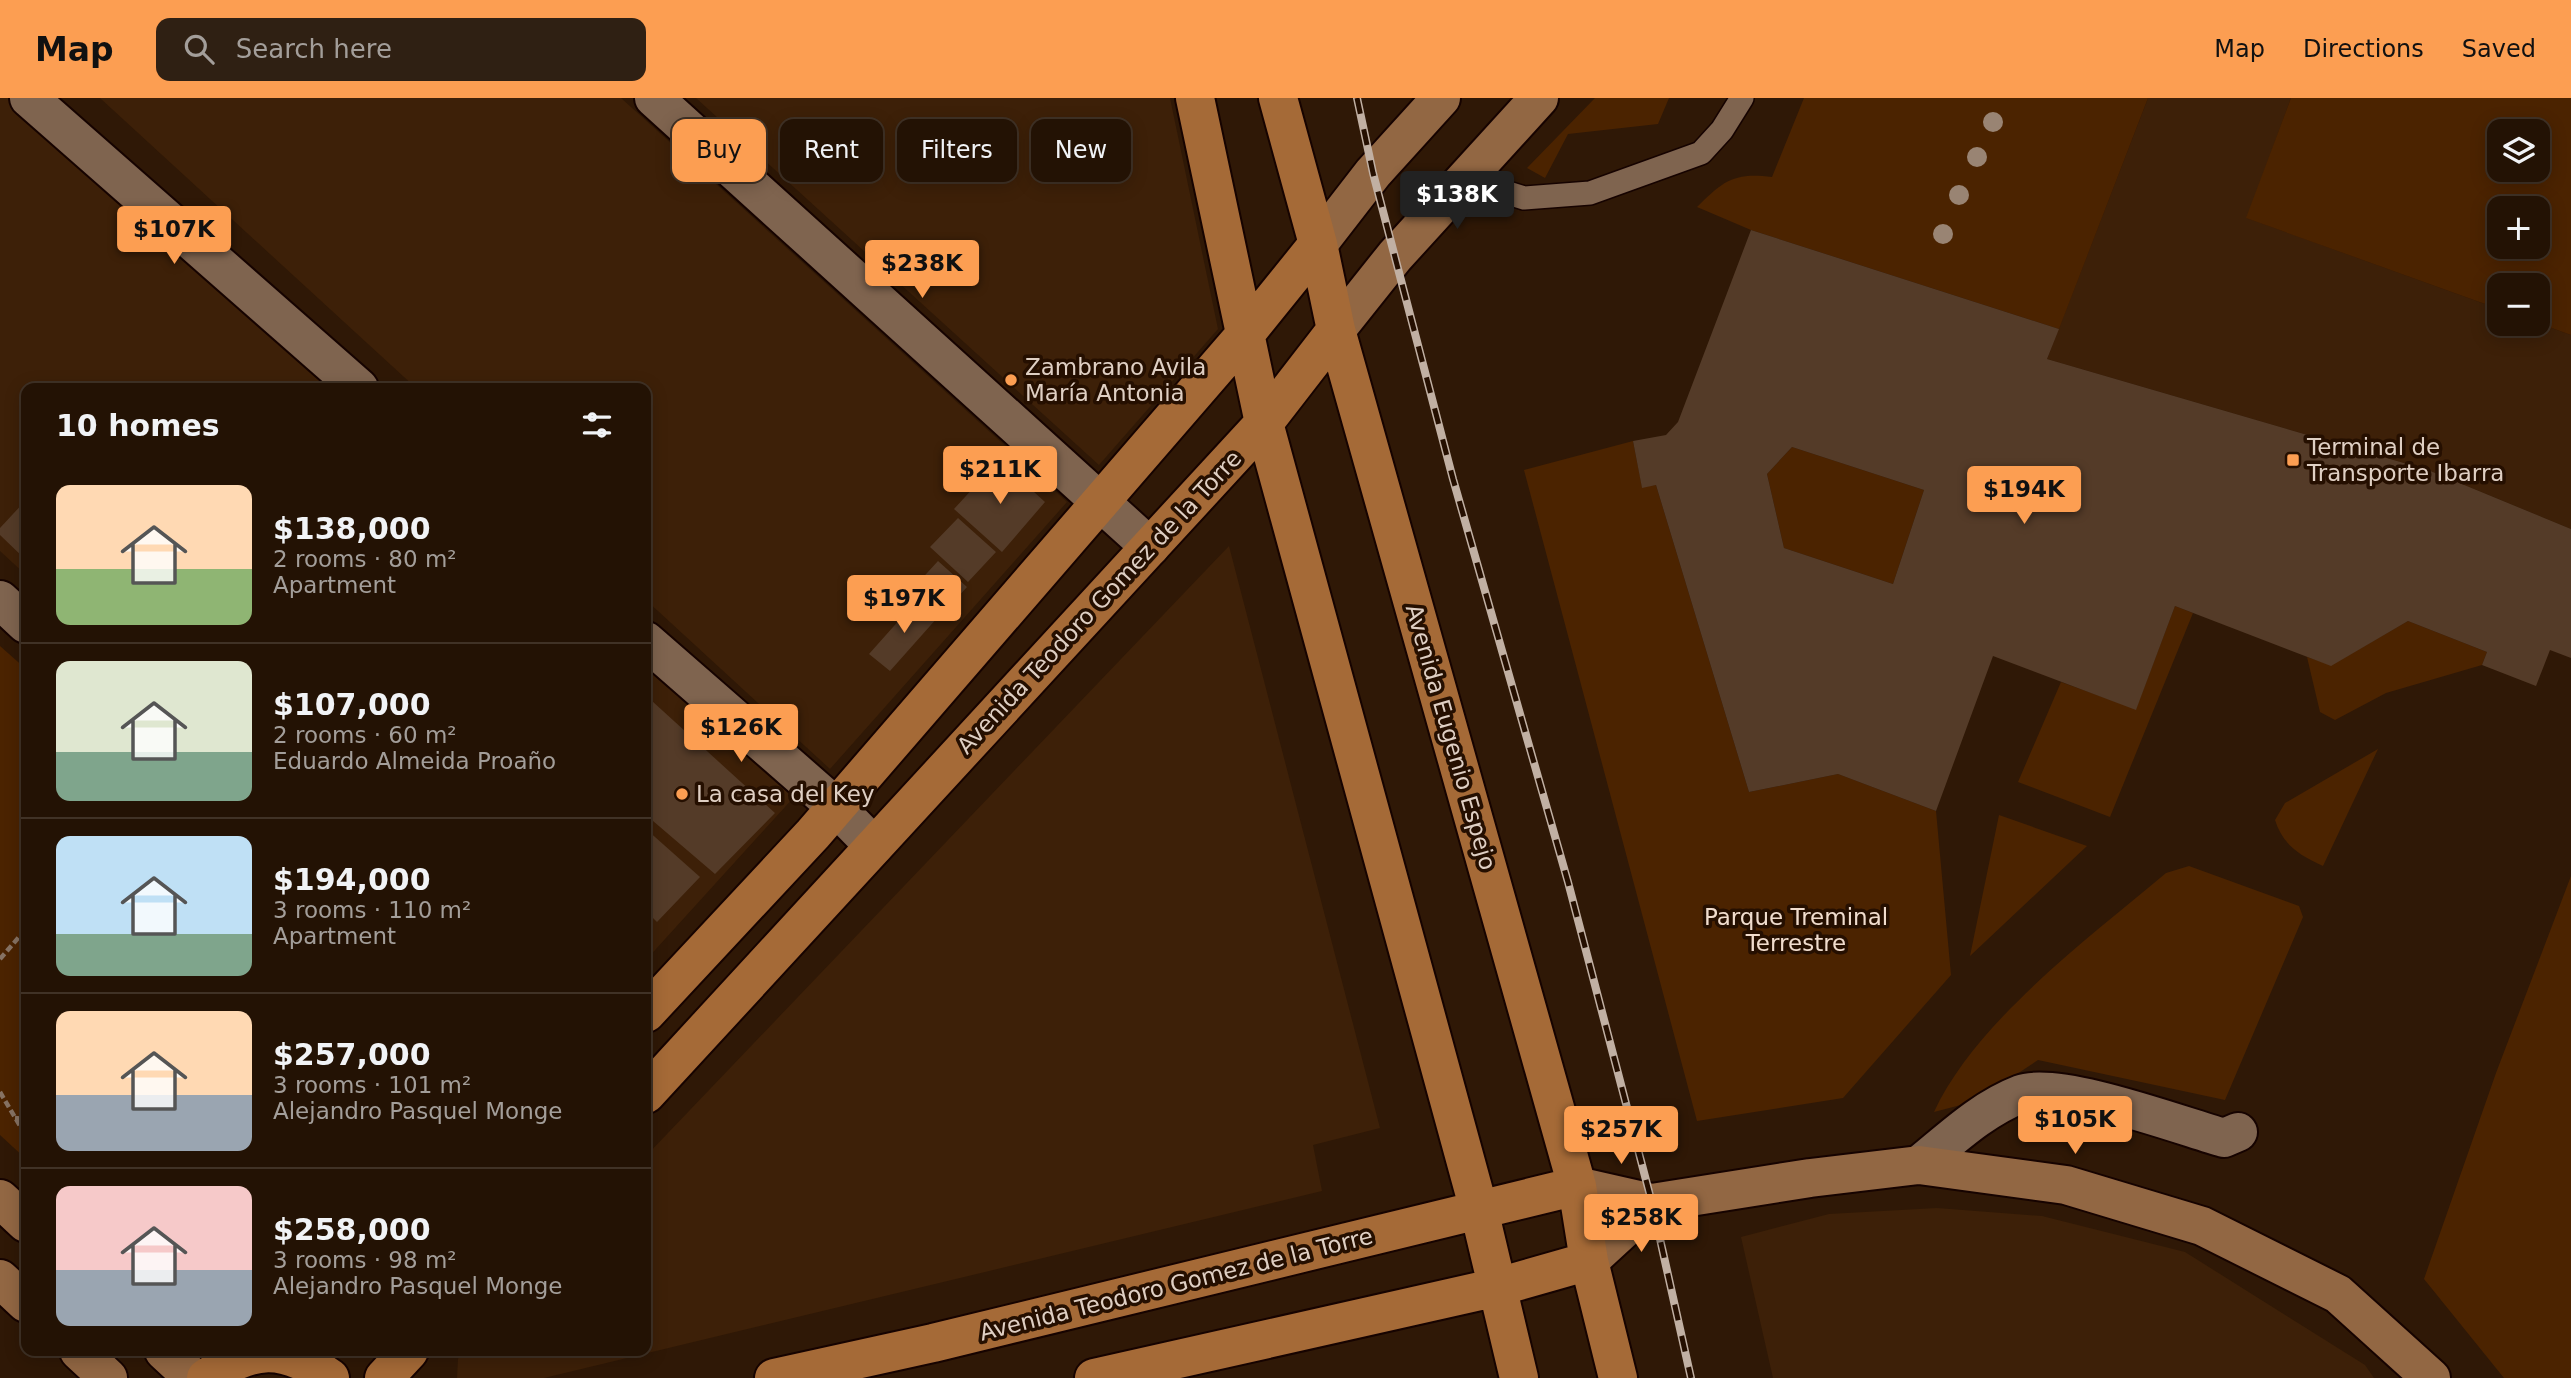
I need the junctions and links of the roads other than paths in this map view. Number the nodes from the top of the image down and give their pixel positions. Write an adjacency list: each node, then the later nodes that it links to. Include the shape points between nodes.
1 (29, 98): 12 (street)
2 (654, 98): 14 (street)
3 (1195, 98): 11 (main road)
4 (1278, 98): 9 (main road, Avenida Eugenio Espejo)
5 (1441, 98): 9 (street, via 1373,173)
6 (1539, 98): 8 (street, Avenida Teodoro Gomez de la Torre)
7 (1742, 98): 8 (lane, via 1701,153 1590,193 1524,198)
8 (1463, 178): 10 (street, Avenida Teodoro Gomez de la Torre)
9 (1318, 244): 10 (main road, Avenida Eugenio Espejo); 11 (main road)
10 (1336, 330): 13 (main road, Avenida Teodoro Gomez de la Torre); 25 (main road, Avenida Eugenio Espejo)
11 (1243, 337): 13 (main road); 14 (main road)
12 (353, 383)
13 (1264, 423): 15 (main road, Avenida Teodoro Gomez de la Torre); 28 (main road)
14 (1101, 501): 15 (street); 19 (main road)
15 (1150, 547): 20 (main road, Avenida Teodoro Gomez de la Torre)
16 (0, 600): 17 (street)
17 (21, 619)
18 (651, 644): 19 (street)
19 (836, 807): 20 (street); 21 (main road)
20 (874, 846): 22 (main road, Avenida Teodoro Gomez de la Torre)
21 (651, 1008)
22 (651, 1089)
23 (2238, 1132): 24 (street, via 2224,1138 2057,1091 2023,1093 1988,1110)
24 (1919, 1165): 27 (street); 49 (street, via 2066,1185 2202,1226 2338,1294)
25 (1577, 1186): 27 (street); 28 (main road, Avenida Teodoro Gomez de la Torre); 30 (main road, Avenida Eugenio Espejo)
26 (0, 1199): 29 (street)
27 (1652, 1203): 30 (street)
28 (1479, 1210): 32 (main road); 40 (main road, Avenida Teodoro Gomez de la Torre)
29 (21, 1218)
30 (1589, 1261): 32 (main road); 48 (main road, Avenida Eugenio Espejo)
31 (0, 1279): 33 (street)
32 (1498, 1287): 46 (main road); 47 (main road)
33 (21, 1298)
34 (84, 1356): 41 (street)
35 (169, 1356): 42 (street)
36 (250, 1356): 43 (main road, via 235,1358)
37 (285, 1356): 39 (main road)
38 (404, 1356): 44 (main road)
39 (319, 1364)
40 (841, 1371): 45 (main road, Avenida Teodoro Gomez de la Torre)
41 (108, 1378)
42 (193, 1378)
43 (206, 1378)
44 (384, 1378)
45 (774, 1378)
46 (1094, 1378)
47 (1519, 1378)
48 (1618, 1378)
49 (2431, 1378)

